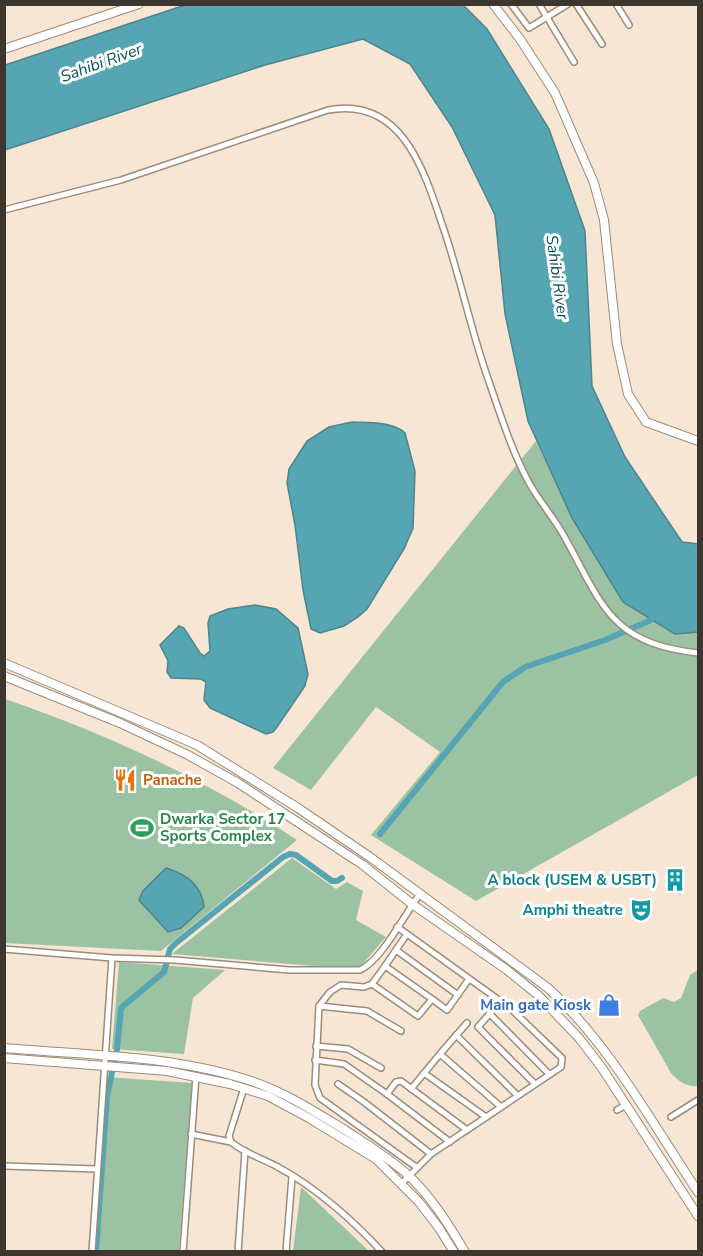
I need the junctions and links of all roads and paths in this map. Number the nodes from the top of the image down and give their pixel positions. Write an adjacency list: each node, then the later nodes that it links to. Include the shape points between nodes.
1 (139, 4): 11 (main road)
2 (493, 4): 14 (main road, via 555,93 594,183 628,394 646,422)
3 (511, 4): 8 (street, via 528,28)
4 (539, 4): 8 (street)
5 (568, 4): 8 (street)
6 (576, 4): 10 (street)
7 (616, 4): 9 (street)
8 (548, 17): 12 (street)
9 (629, 25)
10 (602, 44)
11 (4, 49)
12 (574, 62)
13 (4, 210): 15 (street, via 121,180 328,110 363,110 381,119 405,140 424,170 486,371 521,467 583,574 624,629 661,647)
14 (699, 441)
15 (699, 653)
16 (4, 663): 18 (main road, via 197,745 298,808)
17 (4, 676): 19 (main road, via 188,755 291,818)
18 (420, 894): 19 (street); 71 (main road, via 565,1004 613,1063)
19 (412, 904): 20 (street); 54 (main road, via 538,995 579,1038)
20 (397, 927): 21 (street); 24 (street, via 379,956 360,970 289,970)
21 (407, 934): 23 (street); 26 (street)
22 (4, 949): 24 (street)
23 (396, 950): 25 (street); 28 (street)
24 (112, 958): 39 (street)
25 (386, 966): 27 (street); 29 (street)
26 (469, 978): 28 (street); 30 (street)
27 (372, 984): 29 (street, via 418,1016); 31 (street, via 341,985)
28 (458, 995): 29 (street, via 447,1010)
29 (432, 999)
30 (501, 1001): 32 (street); 45 (street, via 562,1058 561,1067)
31 (319, 1006): 34 (street, via 368,1011); 36 (street)
32 (489, 1013): 45 (street); 47 (street, via 478,1027)
33 (467, 1023): 35 (street)
34 (401, 1031)
35 (456, 1035): 38 (street); 52 (street)
36 (316, 1046): 41 (street); 43 (street, via 348,1049)
37 (4, 1048): 39 (main road)
38 (440, 1054): 44 (street); 55 (street)
39 (106, 1057): 42 (street); 68 (main road, via 154,1060 249,1080 288,1096 372,1148)
40 (4, 1058): 42 (main road)
41 (315, 1060): 51 (street, via 344,1064); 66 (street, via 315,1085 320,1098)
42 (106, 1066): 46 (main road); 67 (street)
43 (381, 1068)
44 (424, 1074): 50 (street); 58 (street)
45 (549, 1074): 47 (street)
46 (196, 1076): 49 (main road); 60 (street)
47 (534, 1083): 52 (street)
48 (338, 1084): 64 (street)
49 (244, 1088): 61 (street, via 229,1136); 70 (main road, via 268,1096 342,1138 376,1159)
50 (411, 1089): 51 (street, via 397,1081); 59 (street)
51 (387, 1094): 62 (street)
52 (517, 1095): 55 (street)
53 (699, 1100): 57 (street)
54 (626, 1104): 56 (street); 72 (main road)
55 (500, 1106): 58 (street)
56 (617, 1110)
57 (670, 1117)
58 (486, 1118): 59 (street)
59 (467, 1130): 62 (street)
60 (191, 1134): 61 (street); 74 (street)
61 (231, 1142): 63 (street)
62 (450, 1142): 64 (street)
63 (245, 1151): 69 (street); 75 (street)
64 (432, 1154): 66 (street)
65 (4, 1166): 67 (street)
66 (417, 1167): 68 (street)
67 (97, 1169): 73 (street)
68 (408, 1176): 70 (street); 79 (main road)
69 (292, 1177): 76 (street); 77 (street, via 337,1209)
70 (402, 1183): 78 (main road)
71 (699, 1192)
72 (699, 1216)
73 (92, 1251)
74 (183, 1251)
75 (238, 1251)
76 (286, 1251)
77 (382, 1251)
78 (454, 1251)
79 (465, 1251)

